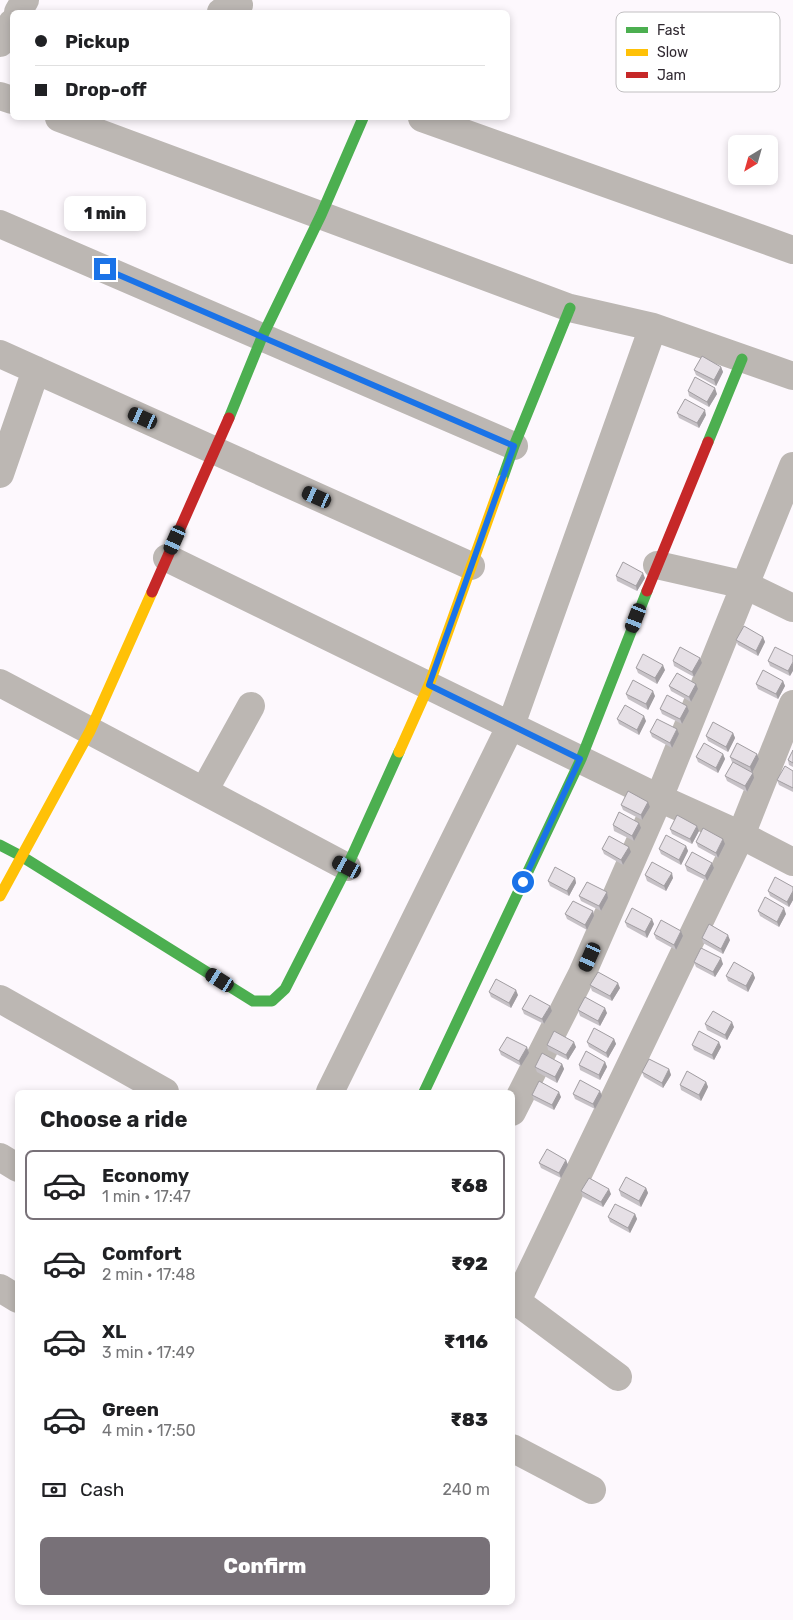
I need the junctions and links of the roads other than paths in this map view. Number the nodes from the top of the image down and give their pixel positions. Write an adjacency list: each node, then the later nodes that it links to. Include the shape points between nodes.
1 (64, 120): 4 (street)
2 (362, 120): 4 (street)
3 (428, 120): 6 (street)
4 (321, 215): 7 (street); 9 (street)
5 (0, 224): 9 (street)
6 (793, 250)
7 (570, 308): 8 (street); 14 (street)
8 (653, 327): 11 (street); 27 (street)
9 (262, 337): 14 (street); 15 (street)
10 (0, 354): 12 (street)
11 (742, 359): 13 (street); 19 (street)
12 (36, 370): 15 (street); 17 (street)
13 (793, 376)
14 (514, 446): 20 (street)
15 (215, 450): 18 (street); 20 (street)
16 (793, 466): 21 (street)
17 (0, 474)
18 (167, 558): 24 (street); 28 (street)
19 (657, 564): 21 (street); 29 (street)
20 (471, 566): 24 (street)
21 (745, 584): 22 (street); 31 (street)
22 (793, 608)
23 (0, 682): 28 (street)
24 (429, 685): 27 (street); 36 (street)
25 (793, 704): 32 (street)
26 (251, 706): 30 (street)
27 (511, 726): 29 (street); 40 (street)
28 (90, 731): 30 (street); 34 (street)
29 (580, 759): 31 (street); 41 (street)
30 (204, 791): 36 (street)
31 (660, 798): 32 (street); 42 (street, via 582,974)
32 (741, 836): 35 (street); 47 (street)
33 (0, 845): 34 (street)
34 (21, 856): 36 (street, via 253,1001 272,1001 285,989); 37 (street)
35 (793, 862)
36 (347, 867)
37 (0, 896)
38 (0, 999): 39 (street)
39 (161, 1090)
40 (331, 1090)
41 (425, 1090)
42 (515, 1106)
43 (0, 1157): 44 (street)
44 (15, 1166)
45 (0, 1288): 46 (street)
46 (15, 1297)
47 (515, 1299): 48 (street)
48 (618, 1377)
49 (515, 1450): 50 (street)
50 (592, 1490)

